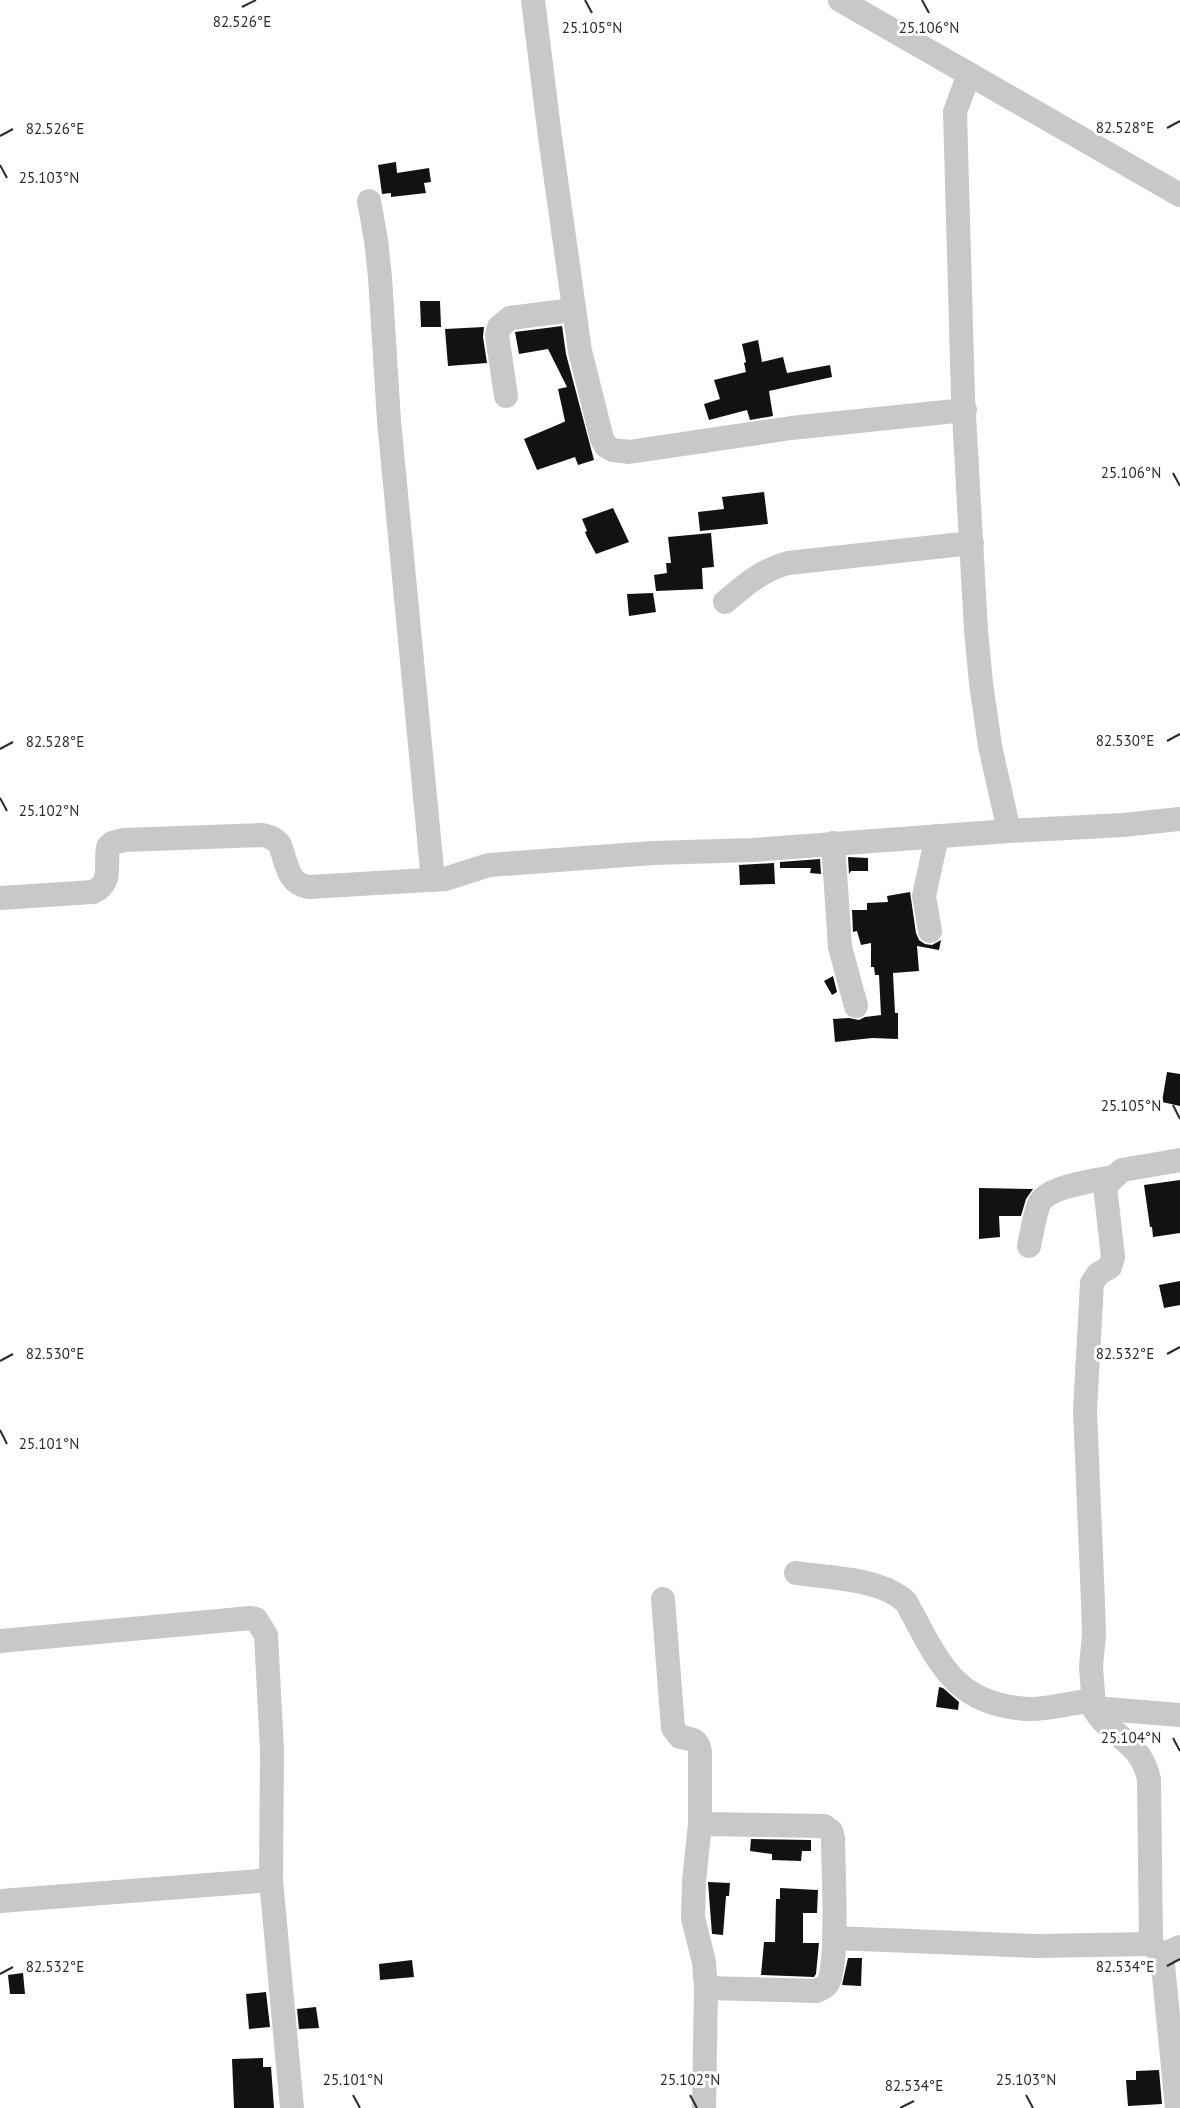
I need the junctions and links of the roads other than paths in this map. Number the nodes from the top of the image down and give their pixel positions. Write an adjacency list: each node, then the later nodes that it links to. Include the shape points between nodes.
1 (533, 0): 6 (street)
2 (840, 0): 3 (street)
3 (969, 74): 4 (street); 8 (street, via 955,112)
4 (1180, 195)
5 (369, 201): 15 (street, via 380,277 389,421)
6 (573, 310): 7 (street, via 510,318 499,327); 8 (street, via 602,439 613,450 629,452 791,428)
7 (506, 396)
8 (965, 410): 9 (street)
9 (972, 543): 10 (street, via 788,563 757,576); 12 (street, via 981,683)
10 (725, 602)
11 (1180, 819): 12 (street)
12 (1009, 831): 13 (street)
13 (937, 836): 14 (street); 17 (street, via 924,896)
14 (833, 843): 15 (street, via 489,865); 18 (street, via 840,947)
15 (433, 880): 16 (street, via 302,886 291,878 277,841 263,835 124,840 108,847 107,879 93,892)
16 (0, 898)
17 (930, 931)
18 (856, 1006)
19 (1180, 1160): 20 (street, via 1122,1170)
20 (1113, 1177): 21 (street, via 1059,1189 1043,1197); 25 (street, via 1105,1186 1105,1193 1113,1263 1092,1283 1086,1374 1094,1635)
21 (1029, 1246)
22 (796, 1573): 25 (street, via 884,1587 897,1594 906,1602 955,1683 975,1696 994,1704 1031,1709)
23 (663, 1599): 27 (street, via 673,1728 680,1737 695,1739 700,1752)
24 (0, 1641): 28 (street, via 256,1619 266,1635 271,1714)
25 (1091, 1704): 26 (street); 31 (street, via 1146,1765)
26 (1180, 1715)
27 (700, 1824): 30 (street, via 829,1828 833,1838); 32 (street, via 693,1918 703,1951)
28 (271, 1880): 29 (street); 33 (street)
29 (0, 1901)
30 (834, 1938): 31 (street); 32 (street, via 828,1982 816,1991)
31 (1164, 1948): 35 (street)
32 (706, 1988): 34 (street)
33 (292, 2108)
34 (704, 2108)
35 (1177, 2108)

